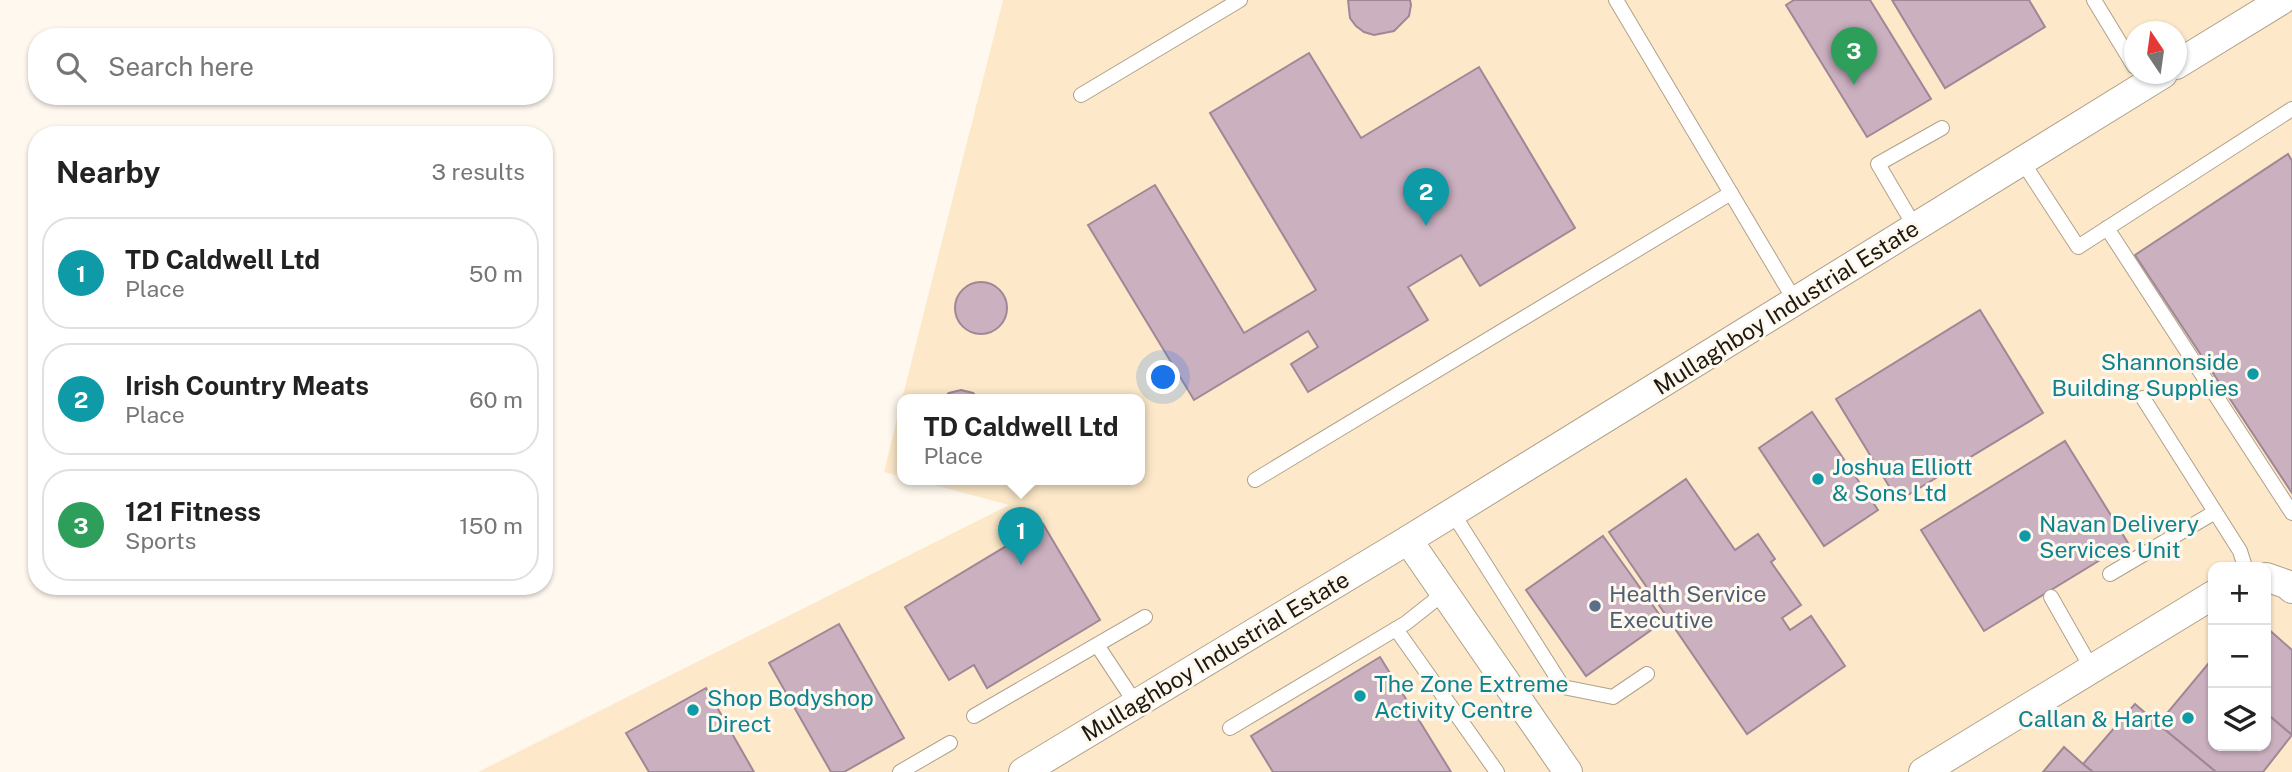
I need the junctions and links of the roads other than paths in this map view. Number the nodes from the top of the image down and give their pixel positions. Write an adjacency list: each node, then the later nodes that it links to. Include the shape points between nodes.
1 (1240, 0): 8 (lane)
2 (1616, 0): 12 (lane)
3 (2094, 0): 5 (lane)
4 (2283, 0): 6 (street)
5 (2124, 43)
6 (2187, 58)
7 (2132, 84): 11 (street, Mullaghboy Industrial Estate)
8 (1081, 95)
9 (2292, 108): 14 (lane)
10 (1942, 128): 13 (lane, via 1878,164)
11 (2022, 161): 13 (street, Mullaghboy Industrial Estate); 14 (lane, via 2078,247)
12 (1731, 193): 15 (lane); 17 (lane)
13 (1915, 227): 15 (street, Mullaghboy Industrial Estate)
14 (2107, 228): 20 (lane)
15 (1795, 301): 18 (street, Mullaghboy Industrial Estate)
16 (2143, 398): 19 (lane)
17 (1255, 480)
18 (1452, 512): 21 (street, Mullaghboy Industrial Estate); 33 (lane, via 1563,687 1613,697)
19 (2215, 512): 22 (lane); 23 (lane)
20 (2292, 513)
21 (1408, 540): 26 (street); 34 (street, Mullaghboy Industrial Estate)
22 (2243, 562)
23 (2110, 574)
24 (2271, 579): 25 (street)
25 (2292, 589)
26 (1444, 593): 30 (lane); 42 (street)
27 (2051, 597): 32 (lane)
28 (2208, 598): 32 (street)
29 (1145, 617): 31 (lane)
30 (1396, 629): 36 (lane); 41 (lane)
31 (1097, 645): 34 (lane); 35 (lane)
32 (2092, 669): 43 (street)
33 (1647, 674)
34 (1136, 704): 40 (street, Mullaghboy Industrial Estate)
35 (974, 716)
36 (1230, 728)
37 (950, 743): 38 (lane)
38 (923, 766): 39 (lane)
39 (900, 772)
40 (1023, 772)
41 (1497, 772)
42 (1568, 772)
43 (1923, 772)

